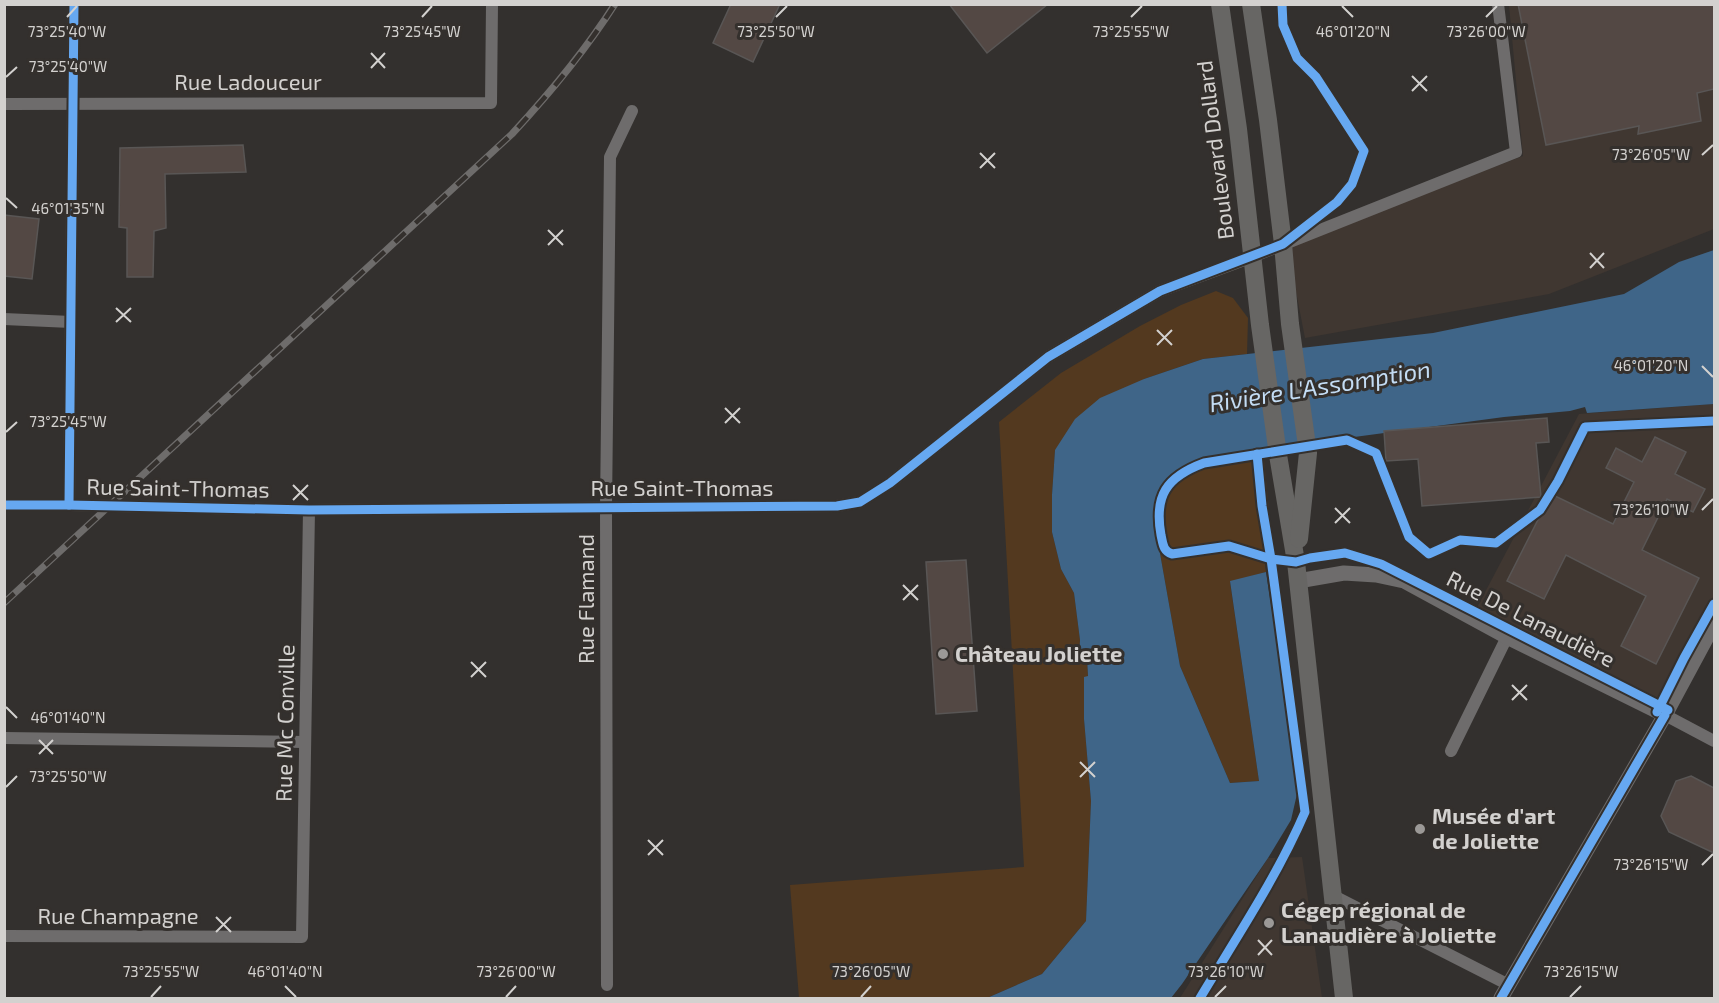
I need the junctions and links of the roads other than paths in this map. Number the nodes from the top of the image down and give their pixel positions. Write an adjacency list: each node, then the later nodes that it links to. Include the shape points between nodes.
1 (74, 4): 6 (street)
2 (492, 4): 6 (street, Rue Ladouceur, via 491,103)
3 (1220, 4): 10 (main road, Boulevard Dollard)
4 (1251, 4): 9 (main road)
5 (1498, 4): 9 (street, Rue Saint-Thomas, via 1516,152)
6 (73, 103): 7 (street, Rue Ladouceur); 12 (street)
7 (4, 104)
8 (632, 111): 15 (street, Rue Flamand, via 610,157)
9 (1283, 244): 10 (street, Rue Saint-Thomas); 17 (main road, via 1308,453)
10 (1252, 257): 15 (street, Rue Saint-Thomas, via 1160,291 1048,357 890,483 860,501 837,506); 17 (main road, Boulevard Dollard)
11 (4, 319): 12 (street)
12 (71, 322): 14 (street)
13 (4, 505): 14 (street, Rue Saint-Thomas)
14 (69, 505): 16 (street, Rue Saint-Thomas)
15 (606, 508): 16 (street, Rue Saint-Thomas); 29 (street, Rue Flamand)
16 (309, 510): 24 (street, Rue Mc Conville)
17 (1296, 562): 18 (main road)
18 (1298, 582): 20 (street, Rue De Lanaudière, via 1344,573 1404,581); 26 (main road)
19 (1714, 624): 21 (street)
20 (1507, 637): 21 (street, Rue De Lanaudière); 25 (street)
21 (1665, 715): 23 (street, Rue De Lanaudière); 30 (street)
22 (4, 738): 24 (street)
23 (1714, 741)
24 (305, 742): 28 (street, Rue Mc Conville)
25 (1451, 752)
26 (1332, 895): 30 (street); 31 (main road)
27 (4, 936): 28 (street, Rue Champagne)
28 (302, 937)
29 (607, 984)
30 (1505, 992)
31 (1344, 999)

